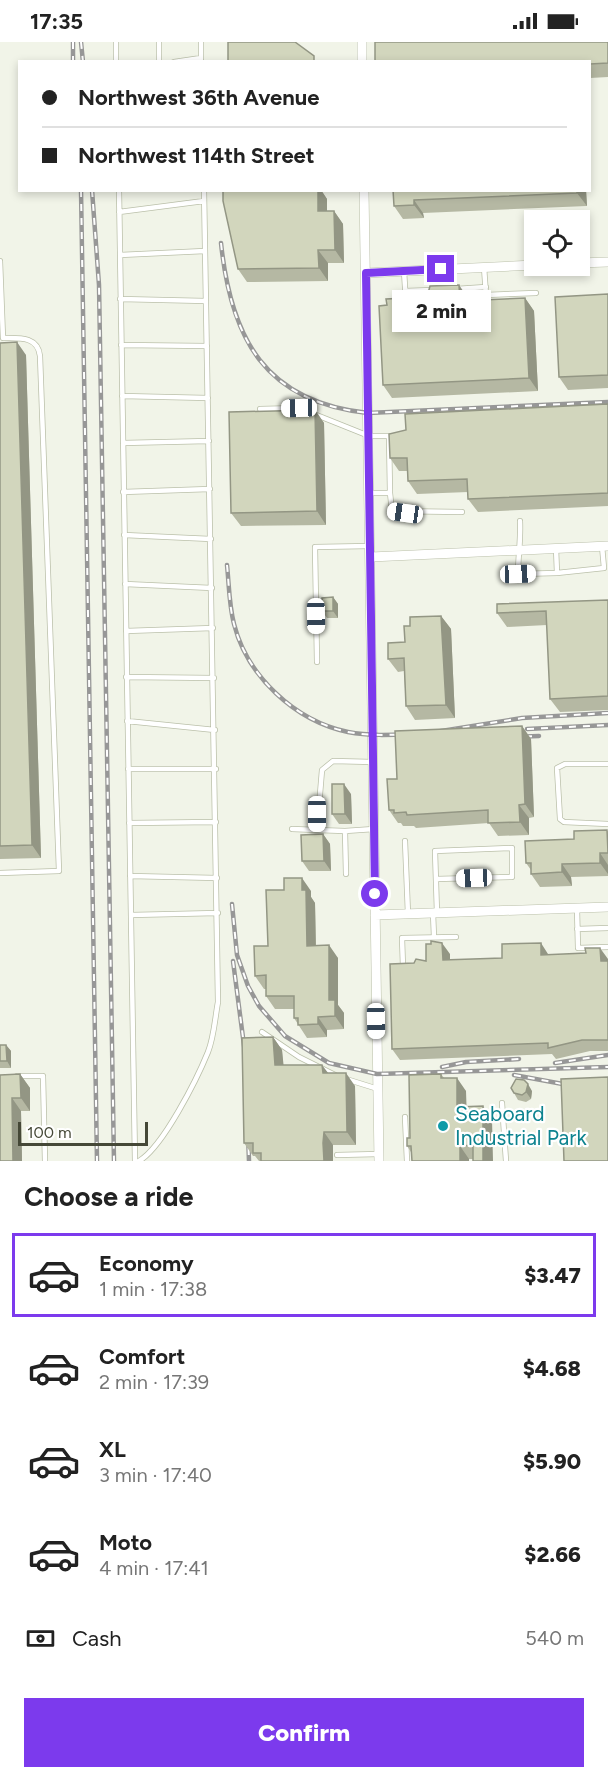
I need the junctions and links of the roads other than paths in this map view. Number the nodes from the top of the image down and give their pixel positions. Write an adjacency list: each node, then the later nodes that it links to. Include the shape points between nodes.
1 (116, 42): 5 (lane)
2 (159, 42): 6 (lane)
3 (201, 42): 7 (lane)
4 (362, 42): 8 (street)
5 (116, 60)
6 (159, 60)
7 (201, 60)
8 (362, 60)
9 (118, 192): 13 (lane)
10 (204, 192): 12 (lane)
11 (364, 192): 22 (street)
12 (204, 201): 13 (lane); 14 (lane)
13 (119, 212): 15 (lane)
14 (205, 251): 15 (lane); 29 (lane)
15 (120, 255): 28 (lane)
16 (0, 261): 31 (lane)
17 (608, 262): 18 (street)
18 (590, 263)
19 (524, 265): 20 (street)
20 (484, 267): 21 (street); 23 (lane)
21 (404, 271): 22 (street); 26 (lane)
22 (366, 273): 37 (street)
23 (486, 287): 24 (lane); 27 (lane, via 486,295)
24 (451, 289)
25 (440, 290): 26 (lane)
26 (405, 291): 30 (lane)
27 (536, 293)
28 (120, 299): 29 (lane); 32 (lane)
29 (206, 301): 33 (lane)
30 (406, 303)
31 (2, 338): 75 (lane, via 30,340 38,346 40,356 59,871)
32 (121, 345): 33 (lane); 34 (lane)
33 (207, 346): 35 (lane)
34 (122, 396): 35 (lane); 39 (lane)
35 (208, 398): 38 (lane)
36 (260, 409): 37 (lane, via 299,408)
37 (369, 436): 42 (lane, via 389,436); 43 (street)
38 (209, 441): 39 (lane); 40 (lane)
39 (123, 443): 41 (lane)
40 (210, 489): 41 (lane); 47 (lane)
41 (123, 492): 46 (lane)
42 (390, 493): 43 (lane); 44 (lane, via 392,511)
43 (370, 494): 48 (street)
44 (462, 512)
45 (520, 521): 51 (lane)
46 (124, 535): 47 (lane); 54 (lane)
47 (211, 538): 55 (lane)
48 (370, 546): 52 (street); 58 (lane, via 315,547)
49 (605, 546): 50 (street); 53 (lane, via 604,568)
50 (556, 548): 51 (street); 53 (lane)
51 (521, 550): 52 (street); 53 (lane, via 518,574)
52 (371, 557): 63 (street)
53 (557, 573)
54 (125, 584): 55 (lane); 57 (lane)
55 (212, 588): 56 (lane)
56 (213, 627): 57 (lane); 60 (lane)
57 (126, 631): 59 (lane)
58 (317, 662)
59 (126, 677): 60 (lane); 61 (lane)
60 (214, 678): 62 (lane)
61 (127, 721): 62 (lane); 65 (lane)
62 (215, 730): 66 (lane)
63 (373, 762): 71 (street); 72 (lane, via 333,761 322,770)
64 (608, 764): 69 (lane, via 565,764 557,768 560,819)
65 (128, 769): 66 (lane); 68 (lane)
66 (216, 769): 67 (lane)
67 (216, 822): 68 (lane); 78 (lane)
68 (129, 823): 77 (lane)
69 (608, 824)
70 (292, 829): 72 (lane)
71 (374, 829): 73 (lane); 86 (street)
72 (317, 830): 73 (lane)
73 (345, 831): 76 (lane)
74 (405, 841): 84 (lane)
75 (0, 873)
76 (346, 874)
77 (130, 876): 78 (lane); 85 (lane)
78 (217, 878): 82 (lane)
79 (436, 879): 79 (lane, via 435,851 512,848 512,877); 83 (lane)
80 (608, 907): 81 (street)
81 (577, 908): 83 (street); 88 (lane)
82 (218, 913): 85 (lane); 103 (lane, via 218,1002 209,1050 170,1124 149,1155)
83 (435, 913): 84 (street); 91 (lane)
84 (408, 914): 86 (street)
85 (130, 915): 103 (lane)
86 (375, 915): 97 (street)
87 (608, 928): 88 (lane)
88 (577, 929): 92 (lane, via 578,948)
89 (456, 937): 91 (lane)
90 (426, 938): 91 (lane); 93 (lane); 94 (lane, via 402,938)
91 (434, 938)
92 (608, 947)
93 (426, 948)
94 (403, 970)
95 (262, 1032): 97 (lane, via 332,1074)
96 (11, 1076): 102 (lane, via 43,1076)
97 (378, 1089): 101 (street)
98 (502, 1103): 105 (lane)
99 (405, 1117): 104 (lane)
100 (337, 1155): 101 (lane)
101 (379, 1158)
102 (45, 1161)
103 (137, 1161)
104 (407, 1161)
105 (506, 1161)

